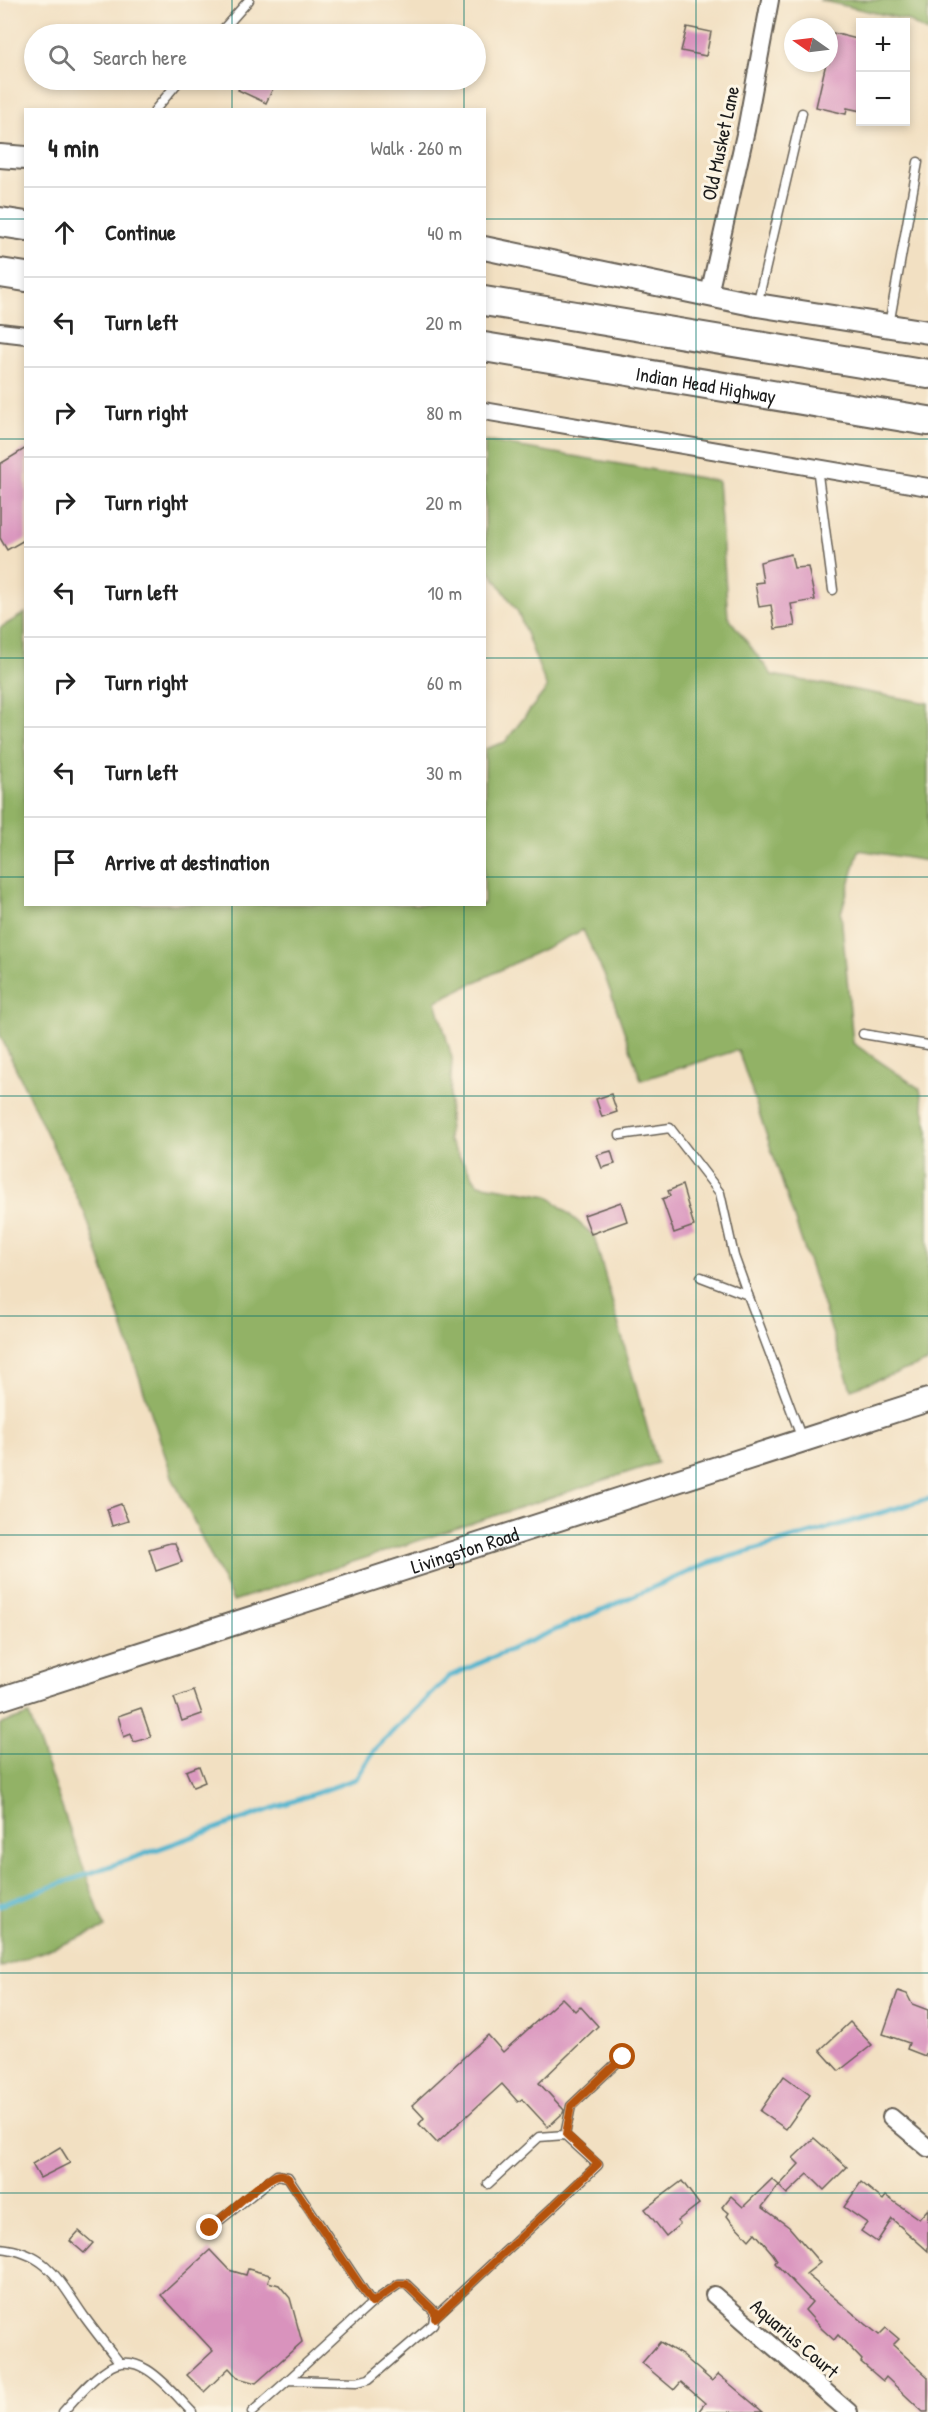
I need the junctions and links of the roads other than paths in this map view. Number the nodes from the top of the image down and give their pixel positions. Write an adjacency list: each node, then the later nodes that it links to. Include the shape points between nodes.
1 (249, 0): 3 (lane)
2 (770, 0): 15 (street, Old Musket Lane)
3 (228, 24)
4 (171, 90): 5 (lane)
5 (156, 108)
6 (802, 113): 17 (lane)
7 (0, 156): 8 (main road)
8 (24, 158)
9 (918, 162): 18 (lane)
10 (0, 222): 11 (highway)
11 (24, 226)
12 (486, 248): 15 (main road)
13 (0, 273): 14 (highway)
14 (24, 277)
15 (709, 294): 17 (main road)
16 (486, 301): 23 (highway)
17 (757, 305): 18 (main road)
18 (889, 326): 20 (main road)
19 (0, 332): 21 (street)
20 (928, 332)
21 (24, 335)
22 (486, 347): 25 (highway, Indian Head Highway)
23 (928, 374)
24 (486, 411): 26 (street)
25 (928, 421)
26 (817, 467): 27 (street); 28 (lane)
27 (928, 487)
28 (833, 590)
29 (862, 1034): 30 (lane)
30 (928, 1045)
31 (620, 1135): 33 (lane, via 670,1128 720,1193 734,1256)
32 (701, 1277): 33 (lane)
33 (748, 1295): 35 (lane)
34 (928, 1400): 35 (main road, Livingston Road)
35 (802, 1439): 36 (main road, Livingston Road)
36 (0, 1699)
37 (623, 2057): 39 (lane, via 571,2106)
38 (891, 2117): 40 (street)
39 (566, 2134): 41 (lane, via 539,2137); 46 (lane, via 598,2164)
40 (928, 2148)
41 (488, 2184)
42 (210, 2228): 45 (lane, via 257,2188 284,2175)
43 (0, 2248): 47 (lane, via 30,2256 62,2280)
44 (714, 2295): 52 (street, Aquarius Court)
45 (372, 2303): 46 (lane, via 399,2284 406,2284 435,2312); 48 (lane)
46 (435, 2318): 48 (lane, via 434,2324 369,2379)
47 (120, 2363): 49 (lane, via 107,2368); 50 (lane, via 139,2365 154,2374)
48 (288, 2380): 51 (lane)
49 (63, 2412)
50 (192, 2412)
51 (252, 2412)
52 (849, 2412)

